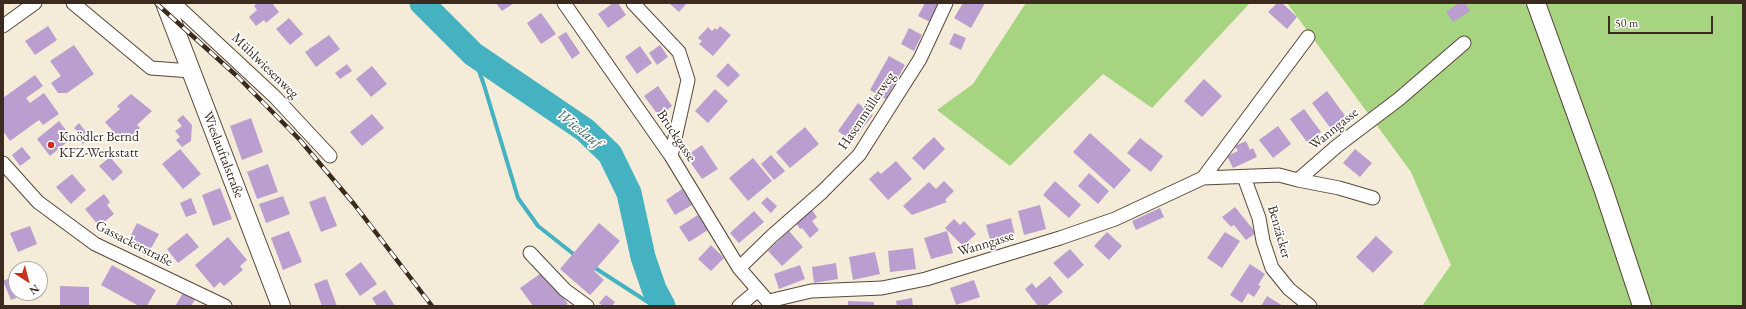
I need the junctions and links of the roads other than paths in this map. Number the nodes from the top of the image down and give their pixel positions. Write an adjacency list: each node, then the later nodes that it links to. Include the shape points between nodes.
1 (35, 3): 9 (street)
2 (73, 3): 12 (street, via 151,68)
3 (165, 3): 12 (street, Wieslauftalstraße)
4 (174, 3): 13 (street, Mühlwiesenweg, via 275,97)
5 (564, 3): 14 (street, Bruckgasse)
6 (633, 3): 14 (street, via 678,52 688,80)
7 (946, 3): 21 (street, Hasenmüllerweg, via 920,59 859,155)
8 (1536, 3): 29 (street, via 1604,190)
9 (3, 26)
10 (1308, 37): 17 (street, Wanngasse)
11 (1464, 43): 18 (street, Wanngasse)
12 (191, 71): 25 (street, Wieslauftalstraße)
13 (330, 156)
14 (671, 156): 21 (street, Bruckgasse)
15 (3, 163): 24 (street, Gassackerstraße, via 38,202 95,244)
16 (1244, 177): 17 (street, Wanngasse); 18 (street, Wanngasse, via 1279,176); 28 (street, Benzäcker, via 1259,218 1272,268 1289,289)
17 (1203, 178): 23 (street, Wanngasse, via 1116,219 926,279 882,288 811,291)
18 (1298, 180): 19 (street)
19 (1373, 198)
20 (530, 253): 26 (street, via 565,290)
21 (739, 268): 22 (street, Bruckgasse)
22 (758, 290): 23 (street, Bruckgasse); 27 (street)
23 (770, 304)
24 (225, 306)
25 (281, 306)
26 (587, 306)
27 (739, 306)
28 (1310, 306)
29 (1642, 306)

